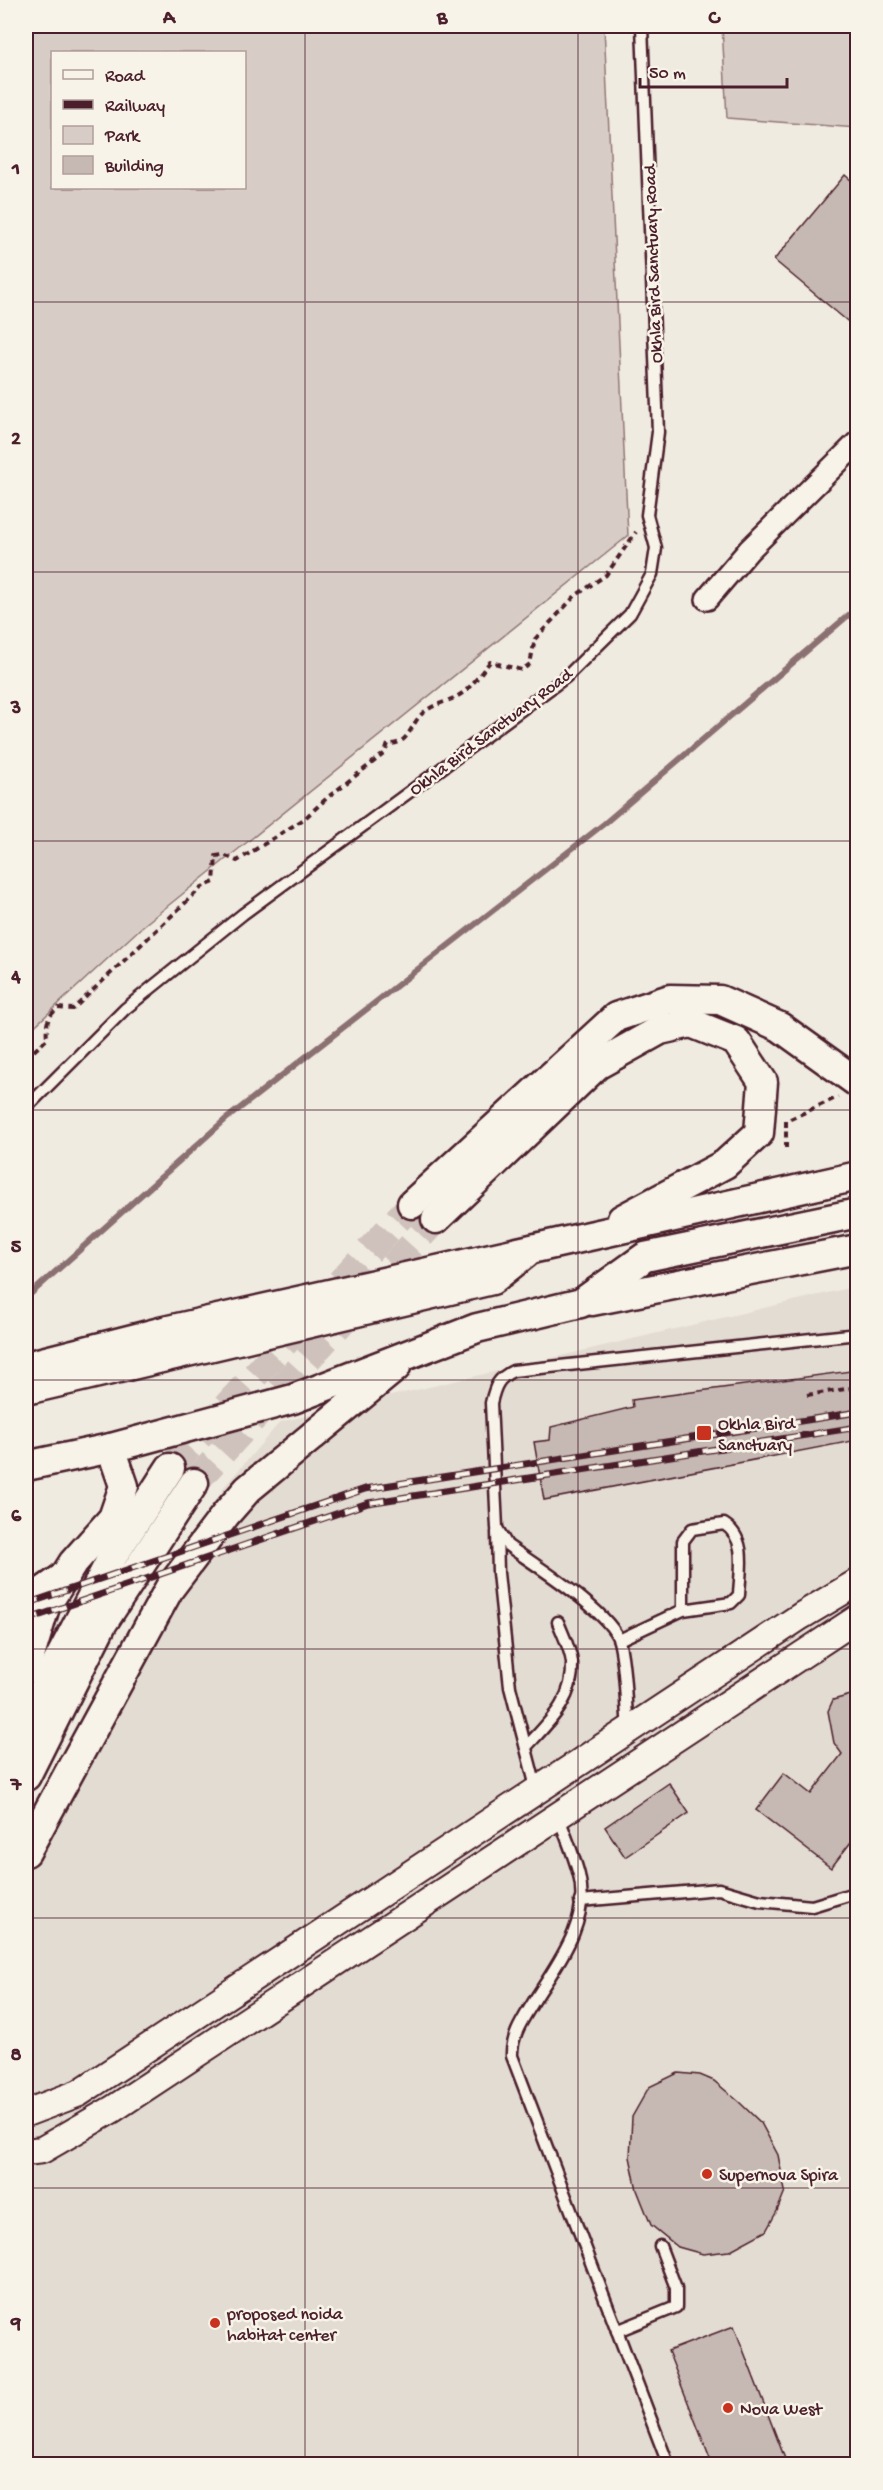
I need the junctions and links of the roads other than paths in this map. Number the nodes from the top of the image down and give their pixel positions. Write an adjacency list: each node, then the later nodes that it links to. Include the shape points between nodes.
1 (642, 26): 5 (lane, Okhla Bird Sanctuary Road, via 658,432 647,515 656,548 652,574 630,614 566,677 243,914 125,1009)
2 (858, 442): 3 (street, via 749,550)
3 (707, 599)
4 (852, 1088): 7 (main road, via 780,1027 720,1000 670,999 616,1017)
5 (26, 1107)
6 (858, 1176): 10 (main road)
7 (412, 1204)
8 (858, 1213): 12 (main road, via 645,1257)
9 (436, 1219): 10 (main road, via 597,1065 660,1030 691,1023 736,1041 763,1082 759,1133 726,1164)
10 (588, 1237): 14 (main road, via 529,1250 492,1280)
11 (858, 1249): 12 (main road)
12 (581, 1303): 15 (main road, via 477,1328)
13 (858, 1334): 20 (lane, via 513,1371 501,1376 491,1402)
14 (163, 1344): 16 (main road); 17 (main road)
15 (416, 1350): 18 (main road, via 293,1399); 35 (main road, via 248,1489 226,1514 169,1589)
16 (26, 1366)
17 (26, 1390)
18 (111, 1448): 19 (main road); 21 (main road, via 124,1486 113,1518)
19 (26, 1466)
20 (497, 1528): 27 (lane, via 507,1545 611,1624); 31 (lane, via 510,1687)
21 (68, 1570): 23 (street); 28 (main road, via 45,1607)
22 (858, 1582): 30 (street)
23 (26, 1599)
24 (683, 1610): 24 (lane, via 683,1541 693,1529 724,1524 736,1531 741,1546 739,1595 731,1603); 27 (lane)
25 (858, 1618): 34 (street)
26 (558, 1622): 31 (lane, via 572,1662 568,1693 560,1710)
27 (619, 1640): 30 (lane)
28 (26, 1669)
29 (26, 1723): 32 (main road, via 113,1556 182,1476)
30 (628, 1732): 33 (street)
31 (526, 1747): 33 (lane)
32 (26, 1776)
33 (537, 1791): 38 (street, via 79,2094)
34 (558, 1814): 37 (lane, via 579,1877); 39 (street, via 113,2109 42,2150)
35 (26, 1852)
36 (858, 1892): 37 (lane, via 812,1905 759,1901 719,1888)
37 (580, 1901): 41 (lane, via 572,1937 522,2022 512,2056)
38 (26, 2113)
39 (26, 2152)
40 (660, 2246): 41 (lane, via 676,2289 676,2307)
41 (617, 2331): 42 (lane)
42 (668, 2464)

